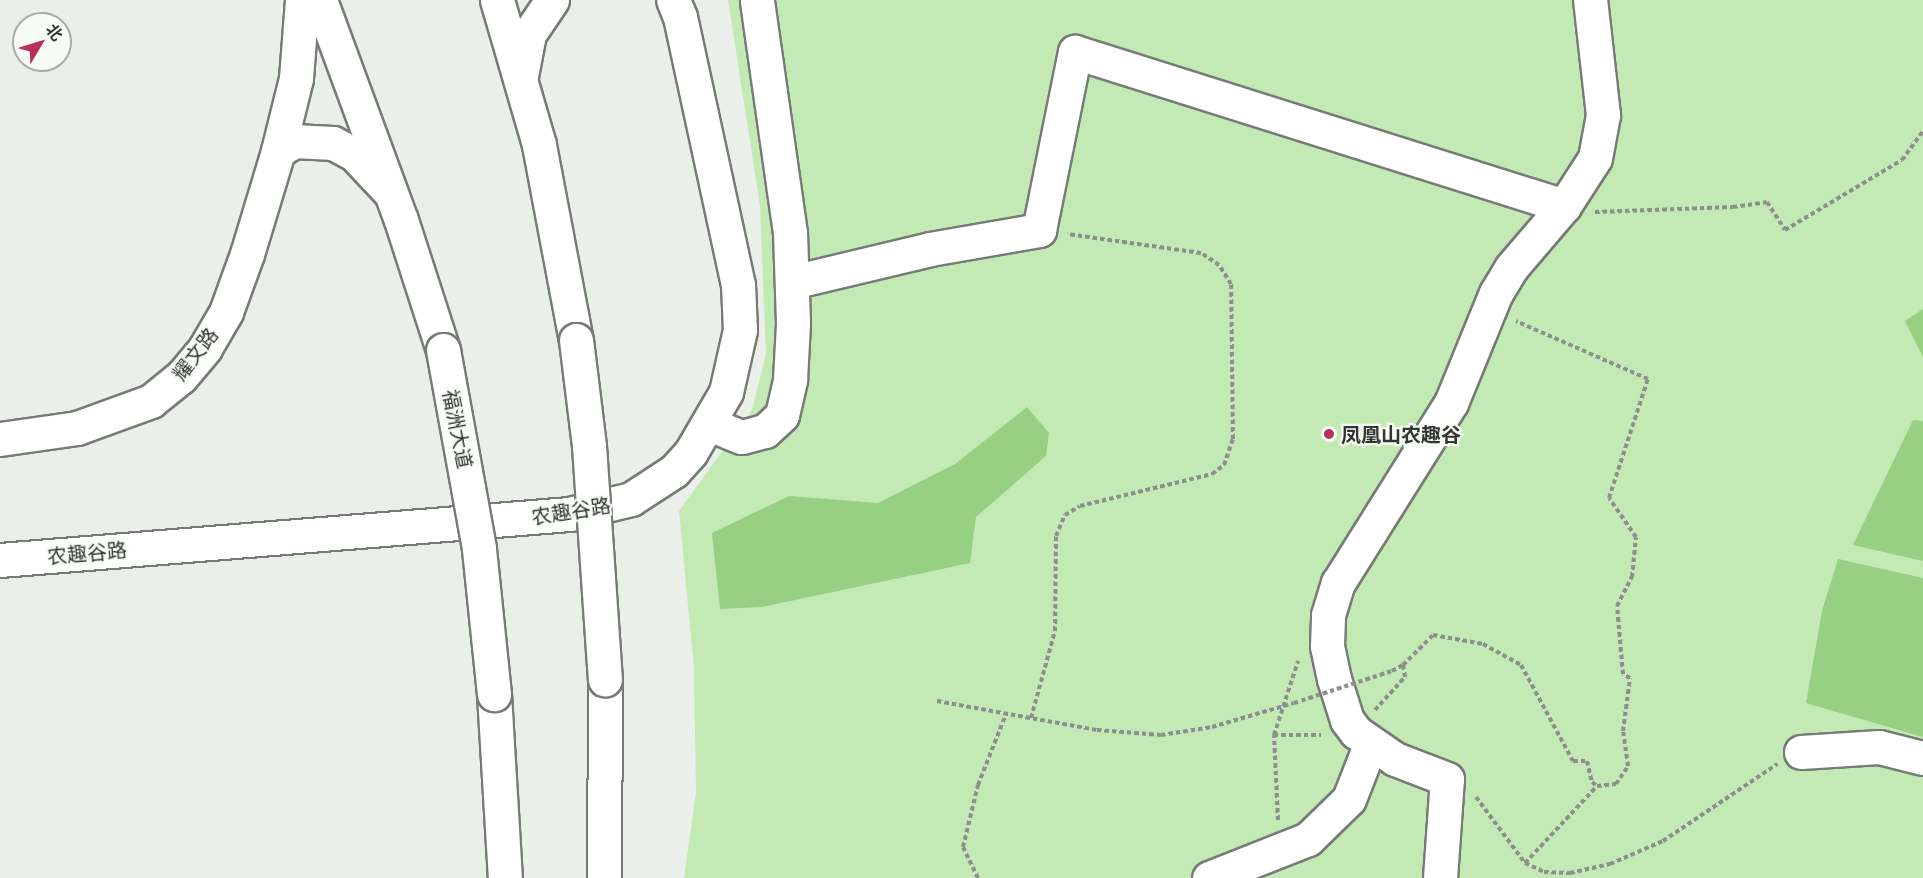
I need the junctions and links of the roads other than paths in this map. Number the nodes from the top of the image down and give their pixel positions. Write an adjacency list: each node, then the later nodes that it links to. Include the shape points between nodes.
1 (302, 0): 9 (street, 耀文路, via 296,78)
2 (321, 0): 10 (street, 福洲大道)
3 (497, 0): 8 (street)
4 (552, 0): 8 (street, via 529,34)
5 (673, 0): 13 (street, 农趣谷路, via 680,17 738,285 740,330 734,362 726,392)
6 (757, 0): 12 (street, via 790,232)
7 (1590, 0): 11 (street, via 1603,115 1595,158)
8 (521, 76): 20 (street, bridge, via 539,145 576,340 589,446 605,679)
9 (278, 151): 10 (street, via 294,141 333,143 354,154); 14 (street, 耀文路, via 226,312 206,348 181,377 151,401 117,416 77,428)
10 (389, 191): 19 (street, 福洲大道, bridge, via 443,350 479,549 494,694)
11 (1564, 206): 12 (street, via 1075,52 1039,230 930,249); 16 (street, via 1511,268 1451,403 1338,583 1328,615 1327,646 1341,704 1356,732)
12 (792, 282): 13 (street, via 790,379 782,415 774,425 754,436 728,434)
13 (709, 424): 15 (street, 农趣谷路, via 674,471 652,488 602,509)
14 (0, 439)
15 (0, 560)
16 (1370, 745): 21 (street, via 1349,799 1308,839); 22 (street, via 1447,779)
17 (1801, 752): 18 (street, via 1879,747)
18 (1923, 758)
19 (505, 878)
20 (603, 878)
21 (1209, 878)
22 (1440, 878)

